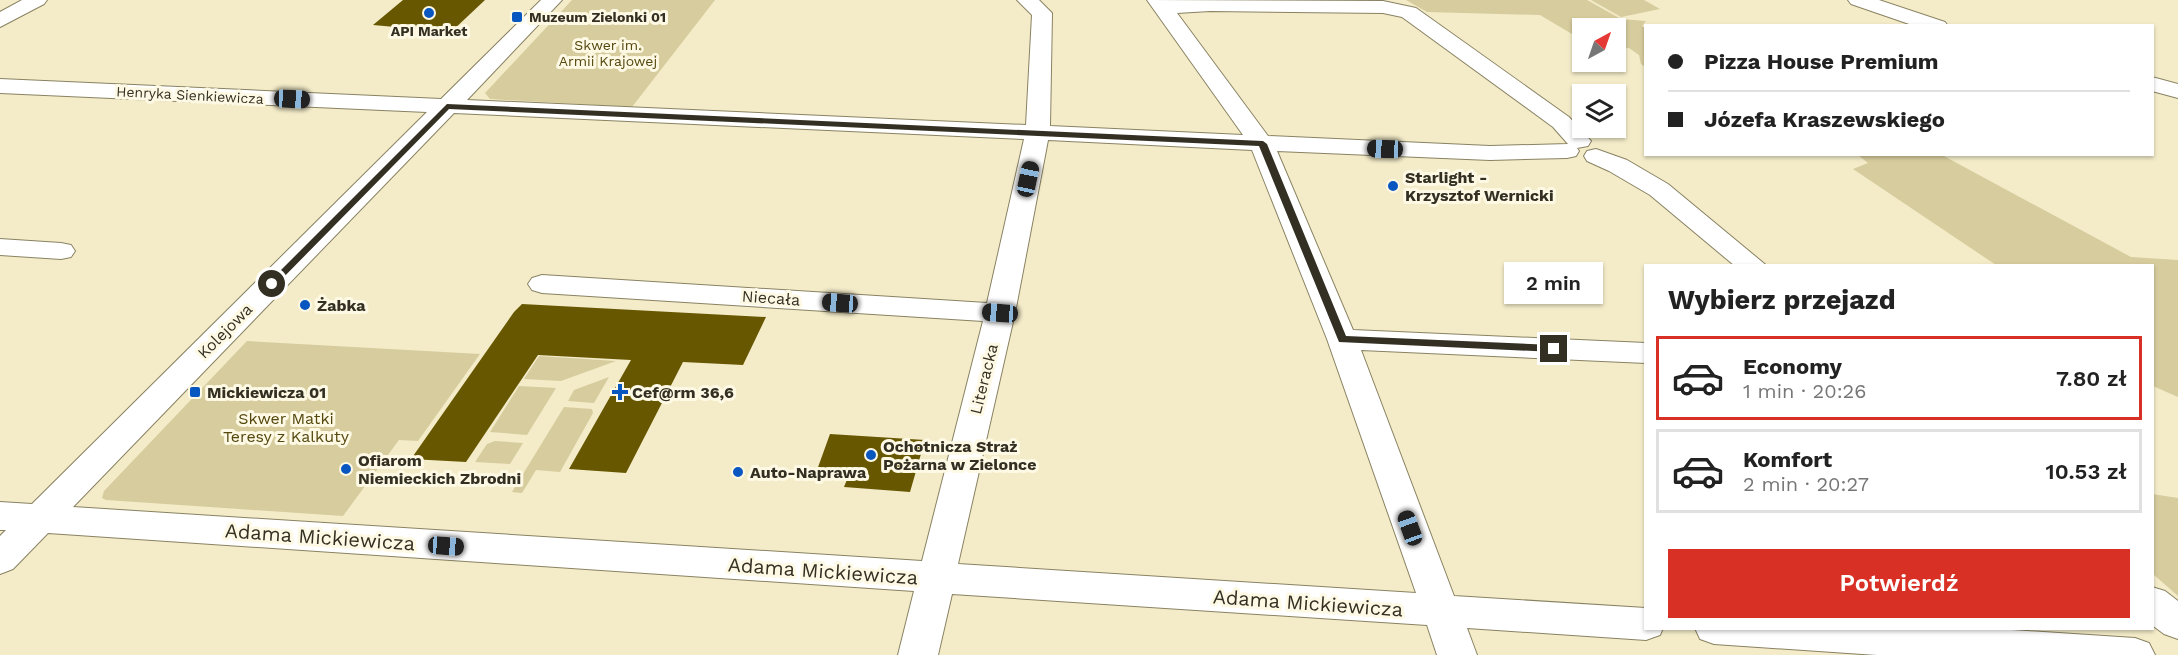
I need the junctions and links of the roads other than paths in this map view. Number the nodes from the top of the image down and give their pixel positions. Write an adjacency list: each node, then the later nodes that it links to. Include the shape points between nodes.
1 (37, 0): 6 (street)
2 (552, 0): 11 (street, Kolejowa)
3 (1027, 0): 12 (street, Literacka, via 1042,13)
4 (1858, 0): 7 (street)
5 (1160, 4): 13 (street); 14 (street, via 1383,7 1409,12 1561,122)
6 (0, 21)
7 (1932, 24)
8 (2154, 85): 10 (street)
9 (0, 86): 11 (street, Henryka Sienkiewicza)
10 (2178, 91)
11 (447, 106): 12 (street, Henryka Sienkiewicza); 23 (street, Kolejowa)
12 (1037, 134): 13 (street, Henryka Sienkiewicza); 19 (street, Literacka)
13 (1263, 144): 14 (street, Henryka Sienkiewicza, via 1500,154); 20 (street)
14 (1581, 149): 17 (street, via 1658,189)
15 (0, 247): 16 (street)
16 (61, 250)
17 (1751, 264)
18 (542, 284): 19 (street, Niecała)
19 (1000, 313): 25 (street, Literacka)
20 (1342, 339): 21 (street); 27 (street)
21 (1644, 353)
22 (0, 516): 23 (street, Adama Mickiewicza)
23 (40, 519): 24 (street, Kolejowa); 25 (street, Adama Mickiewicza)
24 (0, 559)
25 (934, 579): 27 (street, Adama Mickiewicza); 31 (street, Literacka)
26 (2154, 604): 29 (street)
27 (1440, 612): 28 (street, Adama Mickiewicza); 32 (street)
28 (1644, 624)
29 (2178, 624)
30 (1745, 630): 33 (street)
31 (918, 655)
32 (1457, 655)
33 (2135, 655)

